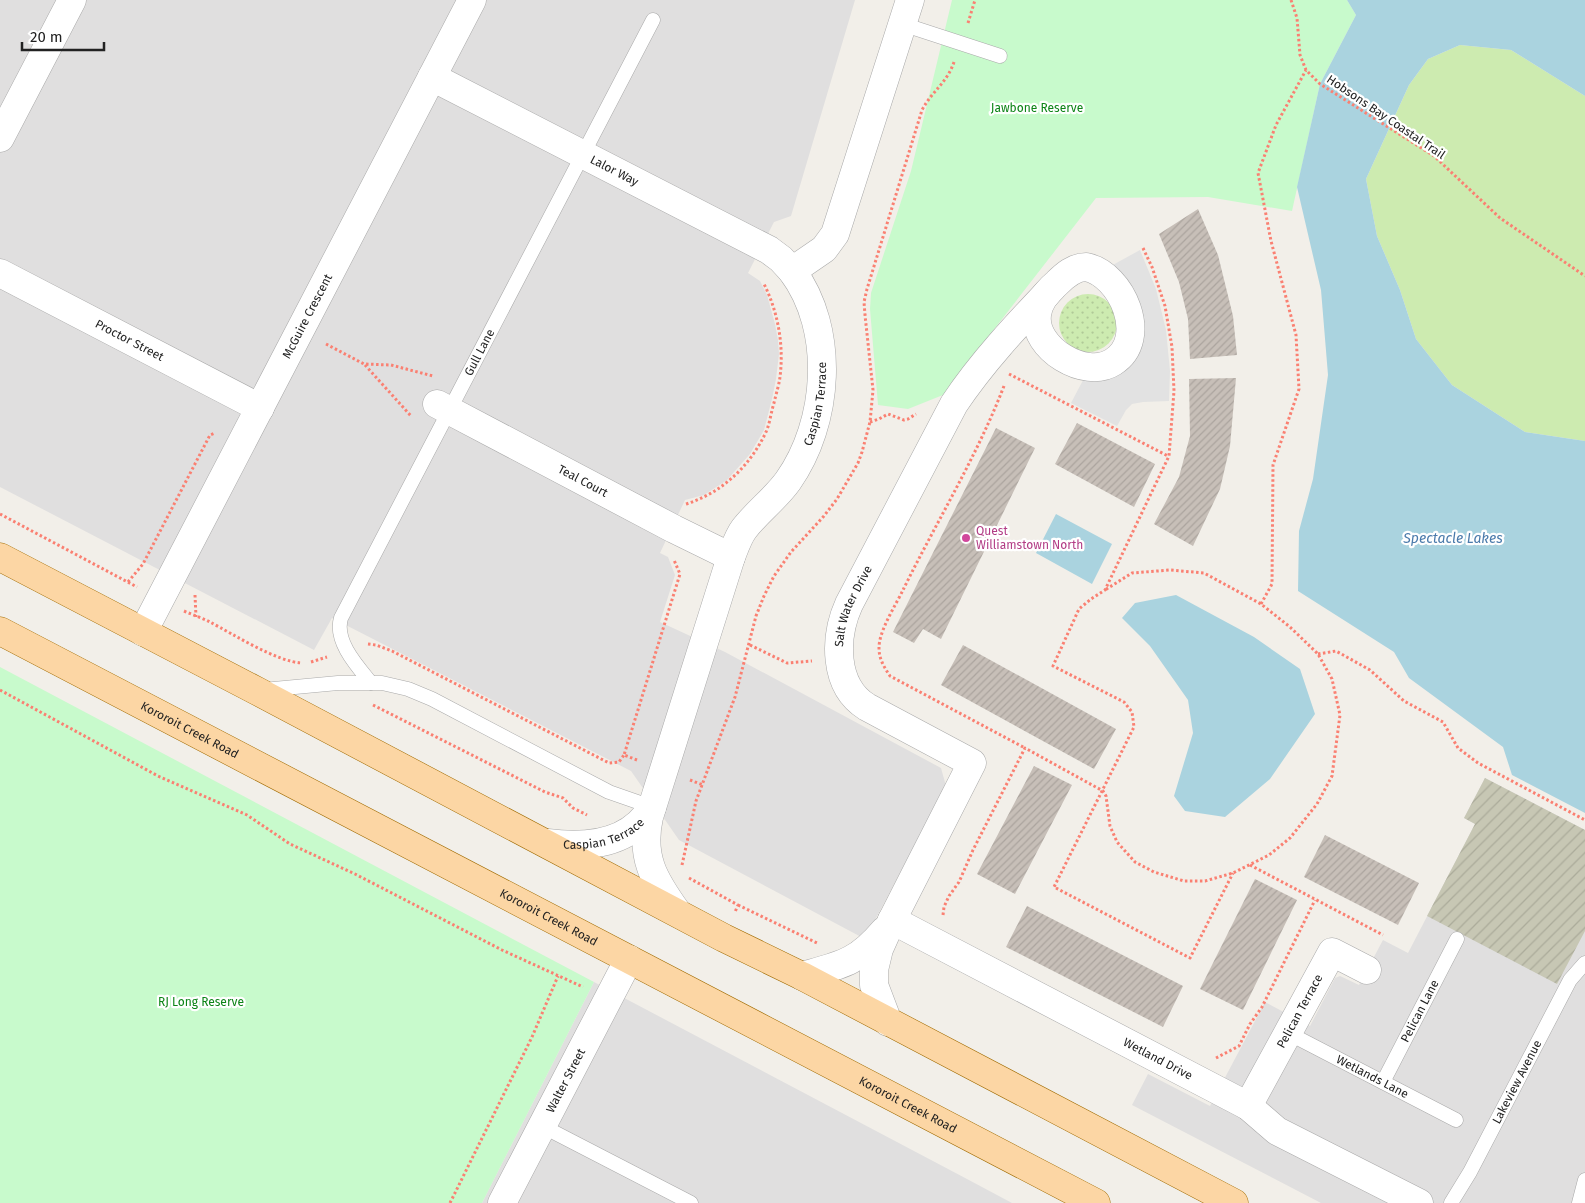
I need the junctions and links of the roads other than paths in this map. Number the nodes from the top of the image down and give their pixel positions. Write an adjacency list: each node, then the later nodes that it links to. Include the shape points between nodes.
1 (72, 0): 7 (street)
2 (472, 0): 6 (street, McGuire Crescent)
3 (906, 12): 5 (lane, via 961,43); 9 (street, via 835,234 824,249)
4 (653, 20): 8 (lane, Gull Lane)
5 (1000, 56)
6 (432, 77): 8 (street, Lalor Way); 15 (street, McGuire Crescent)
7 (0, 138)
8 (582, 154): 9 (street, Lalor Way, via 769,250); 14 (lane, Gull Lane)
9 (792, 271): 17 (street, Caspian Terrace, via 813,311 819,341 821,385 816,417 792,474 744,529)
10 (0, 273): 15 (street, Proctor Street)
11 (1052, 288): 12 (street, via 1039,307 1037,324 1045,342); 12 (street, via 1076,268 1095,269 1115,286 1130,322 1127,347 1111,364 1090,368); 13 (street, Salt Water Drive)
12 (1061, 356): 13 (street, via 1023,335 1016,335 1007,338)
13 (997, 362): 25 (street, Salt Water Drive, via 954,404 846,612 840,636 840,658 851,694 862,704 972,763)
14 (443, 407): 17 (street, Teal Court); 20 (lane, Gull Lane, via 340,620 344,644)
15 (260, 408): 19 (street, McGuire Crescent)
16 (0, 557): 19 (main road)
17 (731, 557): 22 (street, Caspian Terrace)
18 (0, 631): 27 (main road, Kororoit Creek Road)
19 (143, 632): 21 (main road)
20 (371, 683): 21 (lane); 22 (lane, via 392,685 421,694 609,792)
21 (258, 691): 23 (main road)
22 (652, 807): 23 (street, Caspian Terrace, via 638,824 613,840 578,846); 24 (street, Caspian Terrace, via 646,830 646,852 658,884)
23 (546, 844): 24 (main road)
24 (677, 912): 30 (main road)
25 (892, 920): 30 (street, Salt Water Drive, via 854,960); 31 (street, Salt Water Drive, via 874,970 874,985); 34 (street, Wetland Drive)
26 (1457, 939): 33 (lane, Pelican Lane)
27 (629, 959): 36 (street, Walter Street); 40 (main road, Kororoit Creek Road)
28 (1585, 963): 43 (lane, Lakeview Avenue, via 1570,980)
29 (1367, 970): 32 (street, Pelican Terrace, via 1332,952)
30 (802, 976): 31 (main road)
31 (888, 1022): 41 (main road)
32 (1288, 1033): 33 (lane, Wetlands Lane); 34 (street, Pelican Terrace)
33 (1383, 1082): 35 (lane, Wetlands Lane)
34 (1248, 1106): 42 (street, Wetland Drive, via 1277,1131)
35 (1456, 1120)
36 (542, 1126): 38 (street, Walter Street); 39 (lane)
37 (1585, 1180): 44 (lane)
38 (502, 1203)
39 (691, 1203)
40 (1096, 1203)
41 (1234, 1203)
42 (1419, 1203)
43 (1451, 1203)
44 (1579, 1203)

